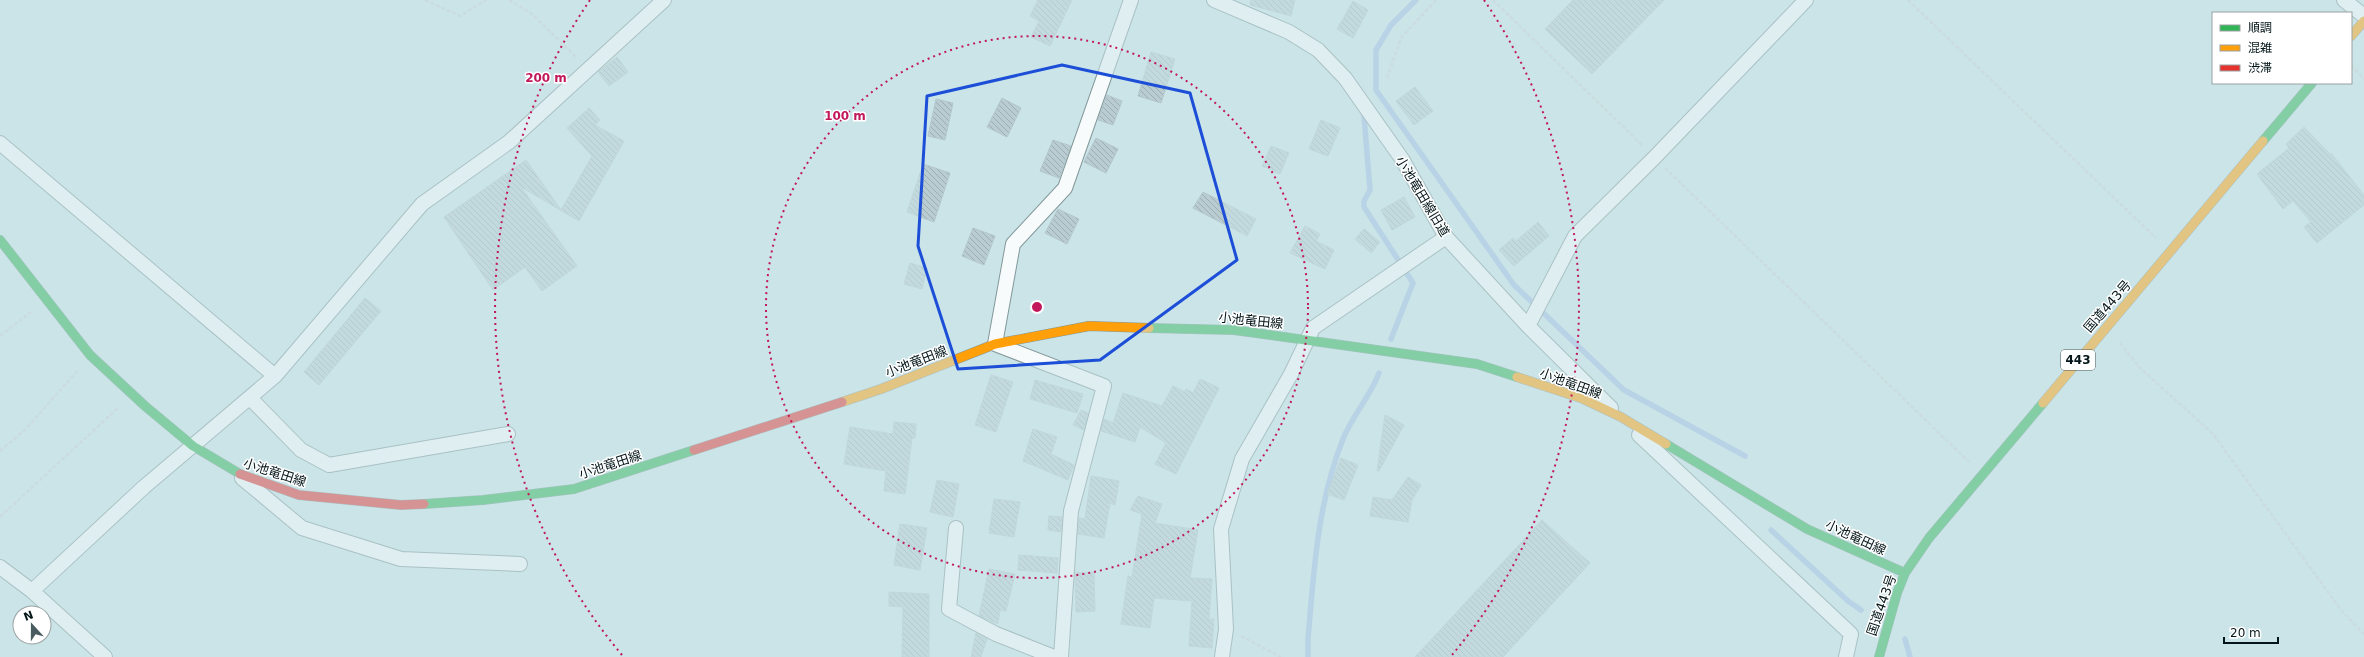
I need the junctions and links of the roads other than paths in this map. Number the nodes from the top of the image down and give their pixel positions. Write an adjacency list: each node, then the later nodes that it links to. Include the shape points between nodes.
1 (664, 0): 16 (street, via 509,142 422,204)
2 (1131, 0): 15 (street, via 1065,188 1013,244)
3 (1214, 0): 11 (street, 小池竜田線旧道, via 1289,32 1318,50 1345,78 1402,159)
4 (1806, 0): 13 (street, via 1575,236)
5 (2344, 0): 6 (street)
6 (2364, 16)
7 (2364, 21): 8 (main road)
8 (2352, 35)
9 (2311, 84): 25 (main road, 国道443号 / 443, via 1981,474 1929,538)
10 (0, 143): 16 (street)
11 (1446, 237): 13 (street, 小池竜田線旧道); 14 (street, via 1313,328)
12 (0, 240): 20 (main road, 小池竜田線, via 90,355)
13 (1528, 326): 18 (street, 小池竜田線旧道)
14 (1308, 340): 15 (main road, 小池竜田線, via 1234,330 1089,326); 18 (main road, 小池竜田線, via 1477,364 1581,398); 30 (street, via 1292,374 1242,459 1221,529 1226,629)
15 (994, 344): 21 (main road, 小池竜田線, via 881,389 574,489 482,500 402,505 299,495); 29 (street, via 1104,386 1071,511)
16 (275, 376): 17 (street)
17 (250, 398): 19 (street, via 300,450 329,465); 20 (street)
18 (1621, 417): 25 (main road, 小池竜田線, via 1807,529); 31 (street, 小池竜田線旧道, via 1851,634)
19 (508, 434)
20 (193, 446): 21 (main road, 小池竜田線); 26 (street, via 144,487)
21 (234, 472): 23 (street, via 302,528 401,559)
22 (956, 528): 28 (street, via 949,609 996,634)
23 (520, 564)
24 (0, 567): 26 (street)
25 (1905, 574): 32 (main road, 国道443号 / 443)
26 (32, 591): 27 (street)
27 (105, 657)
28 (1054, 657)
29 (1061, 657)
30 (1222, 657)
31 (1846, 657)
32 (1878, 657)

